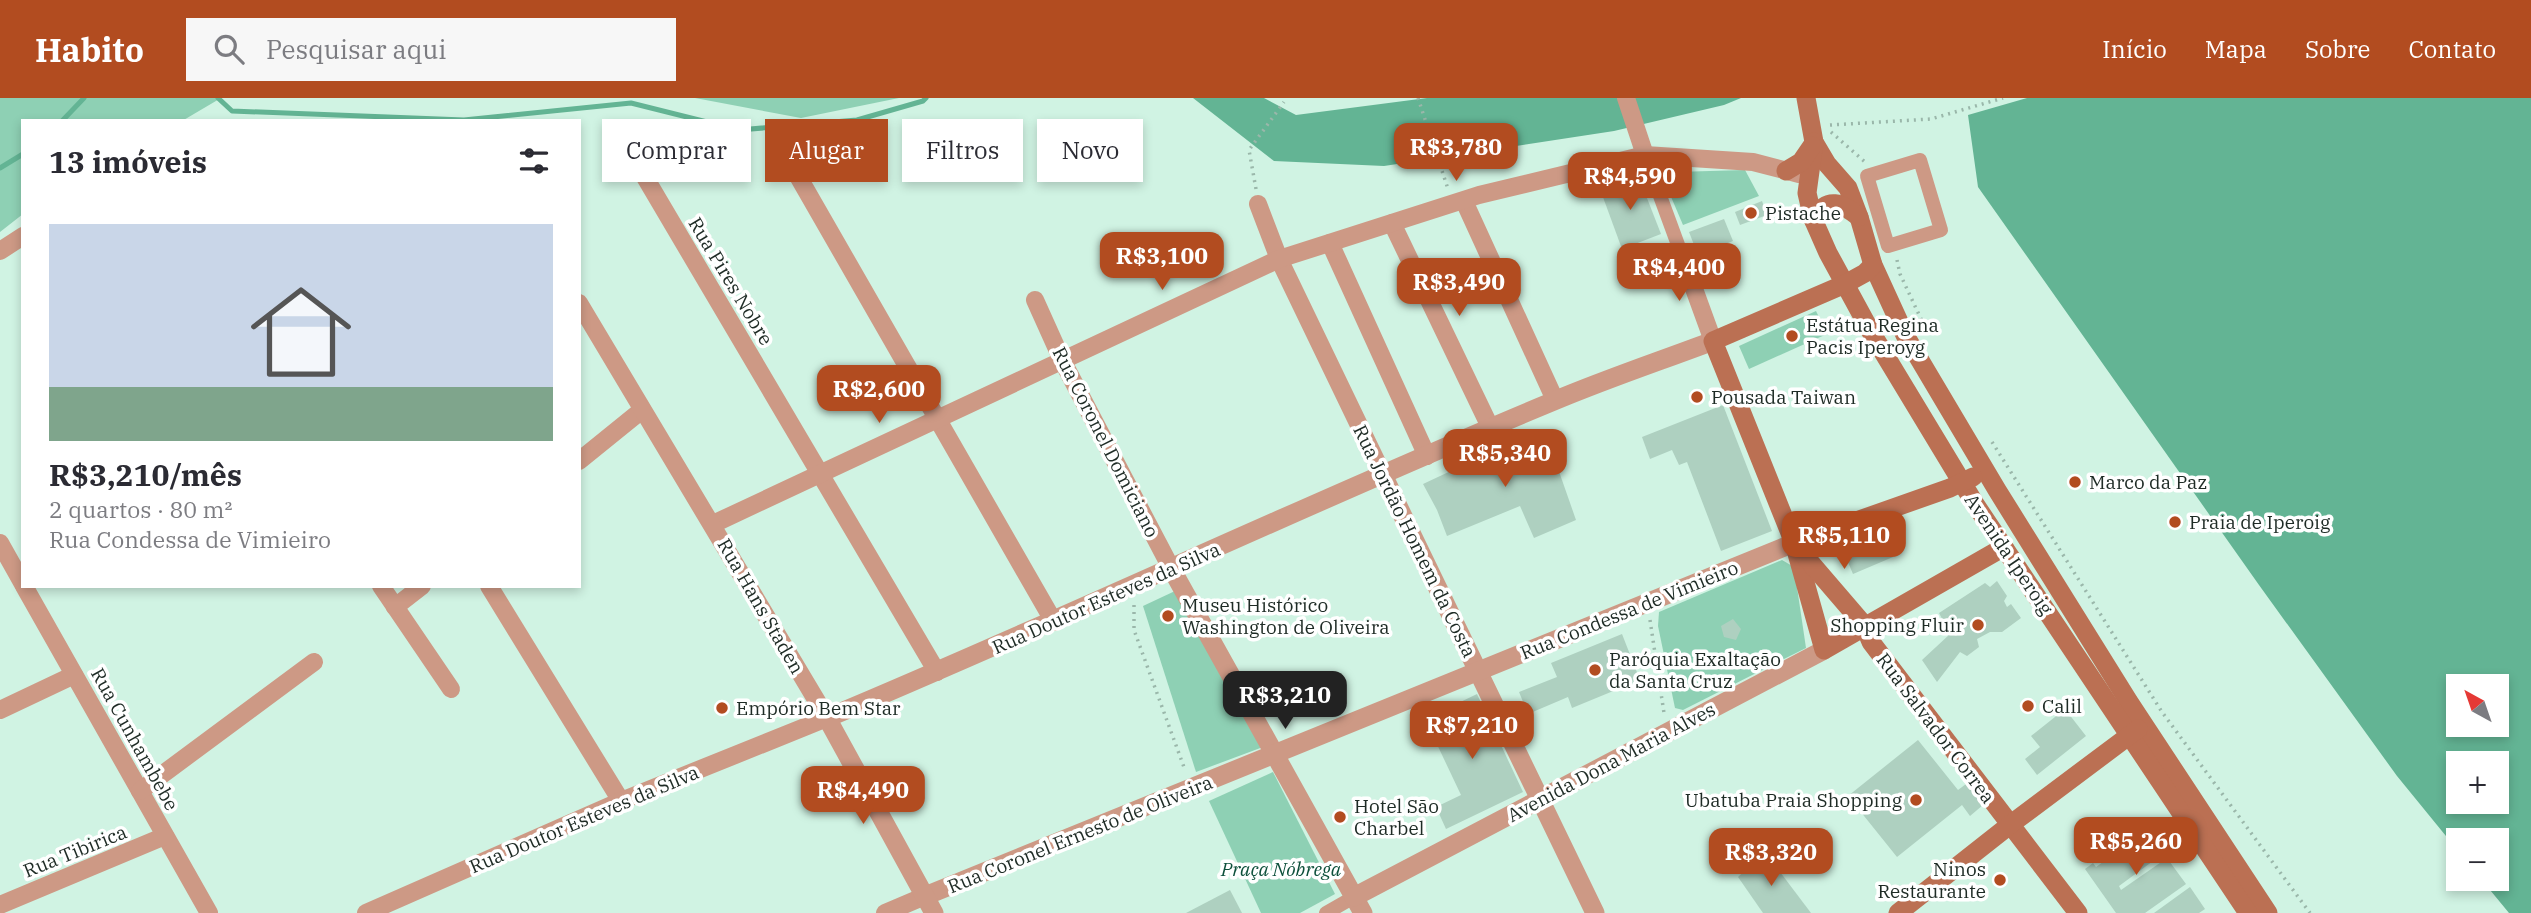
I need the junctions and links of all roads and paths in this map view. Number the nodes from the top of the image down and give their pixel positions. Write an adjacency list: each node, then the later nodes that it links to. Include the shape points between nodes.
1 (1418, 98): 8 (path)
2 (1626, 98): 7 (street)
3 (1805, 98): 6 (main road)
4 (2003, 98): 6 (path, via 1931,119)
5 (1284, 102): 16 (path, via 1249,150)
6 (1816, 129): 9 (main road, via 1801,162); 10 (path); 11 (main road, Avenida Iperoig); 14 (main road, Avenida Iperoig, via 1827,164)
7 (1643, 149): 9 (street, via 1753,162); 15 (street); 24 (street, Rua Salvador Correa)
8 (1439, 167)
9 (1786, 171): 11 (street)
10 (1878, 173): 21 (street, via 1867,176 1888,246); 21 (street, via 1920,160 1941,230)
11 (1808, 177): 14 (main road); 18 (main road, Avenida Iperoig)
12 (648, 182): 41 (street, Rua Pires Nobre)
13 (801, 182): 35 (street)
14 (1848, 188): 17 (main road, Avenida Iperoig)
15 (1464, 201): 19 (street); 33 (street)
16 (1258, 204): 25 (street, Rua Jordão Homem da Costa)
17 (1859, 217): 18 (main road, via 1833,203 1819,209); 26 (main road, Avenida Iperoig)
18 (1813, 219): 27 (main road, Avenida Iperoig)
19 (1392, 223): 22 (street); 36 (street)
20 (21, 237): 23 (street)
21 (1901, 242): 31 (path, via 1900,274)
22 (1330, 243): 25 (street); 38 (street)
23 (0, 251)
24 (1681, 253): 30 (street, Rua Salvador Correa)
25 (1279, 258): 32 (street); 42 (street, Rua Jordão Homem da Costa)
26 (1872, 265): 27 (main road, Rua Doutor Esteves da Silva); 40 (main road, Avenida Iperoig, via 1905,335)
27 (1845, 284): 30 (main road, Rua Doutor Esteves da Silva); 43 (main road, Avenida Iperoig)
28 (1035, 300): 32 (street, Rua Coronel Domiciano)
29 (581, 306): 34 (street, Rua Hans Staden)
30 (1713, 341): 33 (street, Rua Doutor Esteves da Silva); 46 (main road, Rua Salvador Correa)
31 (1933, 345)
32 (1062, 360): 35 (street); 48 (street, Rua Coronel Domiciano)
33 (1555, 400): 36 (street, Rua Doutor Esteves da Silva)
34 (642, 410): 39 (street); 44 (street, Rua Hans Staden)
35 (938, 418): 41 (street); 57 (street)
36 (1491, 429): 38 (street, Rua Doutor Esteves da Silva)
37 (1988, 436): 89 (path, via 2162,712)
38 (1427, 456): 42 (street, Rua Doutor Esteves da Silva)
39 (581, 459)
40 (1985, 470): 43 (main road, Rua Condessa de Vimieiro); 67 (main road, Avenida Iperoig)
41 (820, 474): 44 (street); 62 (street, Rua Pires Nobre)
42 (1384, 475): 48 (street, Rua Doutor Esteves da Silva); 61 (street, Rua Jordão Homem da Costa)
43 (1962, 483): 46 (main road, Rua Condessa de Vimieiro); 47 (main road, Avenida Iperoig)
44 (713, 524): 66 (street, Rua Hans Staden)
45 (0, 543): 49 (street, Rua Cunhambebe)
46 (1794, 543): 55 (street, Rua Condessa de Vimieiro); 58 (main road, Rua Salvador Correa); 59 (main road, Rua Salvador Correa)
47 (2004, 547): 58 (main road, Avenida Dona Maria Alves); 67 (main road, Avenida Iperoig, via 2115,712)
48 (1171, 568): 54 (street, Rua Doutor Esteves da Silva); 69 (street, Rua Coronel Domiciano)
49 (21, 581)
50 (25, 588): 63 (street, Rua Cunhambebe)
51 (382, 588): 56 (street)
52 (419, 588): 56 (street)
53 (490, 588): 73 (street)
54 (1128, 588): 57 (street, Rua Doutor Esteves da Silva); 70 (path, via 1134,629)
55 (1647, 604): 61 (street, Rua Condessa de Vimieiro); 68 (path)
56 (395, 607): 64 (street)
57 (1054, 622): 62 (street, Rua Doutor Esteves da Silva)
58 (1864, 625): 59 (main road, Avenida Dona Maria Alves); 74 (main road, Rua Salvador Correa, via 1871,642)
59 (1824, 650): 68 (street, Avenida Dona Maria Alves)
60 (314, 662): 71 (street)
61 (1478, 671): 69 (street, Rua Condessa de Vimieiro); 72 (street, Rua Jordão Homem da Costa)
62 (937, 672): 66 (street, Rua Doutor Esteves da Silva)
63 (74, 675): 65 (street); 71 (street, Rua Cunhambebe)
64 (451, 689)
65 (0, 710)
66 (827, 718): 73 (street, Rua Doutor Esteves da Silva); 77 (street, Rua Hans Staden)
67 (2137, 731): 74 (main road); 87 (main road, Avenida Iperoig); 88 (main road, Avenida Iperoig)
68 (1667, 733): 72 (street, Avenida Dona Maria Alves)
69 (1275, 754): 70 (street, Rua Coronel Ernesto de Oliveira); 78 (street, Rua Coronel Domiciano)
70 (1192, 788): 77 (street, Rua Coronel Ernesto de Oliveira)
71 (140, 791): 75 (street, Rua Cunhambebe)
72 (1539, 800): 78 (street, Avenida Dona Maria Alves); 84 (street, Rua Jordão Homem da Costa)
73 (621, 801): 79 (street, Rua Doutor Esteves da Silva)
74 (2011, 824): 85 (main road); 86 (main road, Rua Salvador Correa)
75 (165, 836): 76 (street, Rua Tibirica); 80 (street, Rua Cunhambebe)
76 (0, 905)
77 (930, 905): 82 (street, Rua Coronel Ernesto de Oliveira)
78 (1359, 905): 83 (street, Avenida Dona Maria Alves)
79 (392, 908): 81 (street, Rua Doutor Esteves da Silva)
80 (209, 913)
81 (366, 913)
82 (884, 913)
83 (1326, 913)
84 (1595, 913)
85 (1898, 913)
86 (2078, 913)
87 (2248, 913)
88 (2268, 913)
89 (2310, 913)

